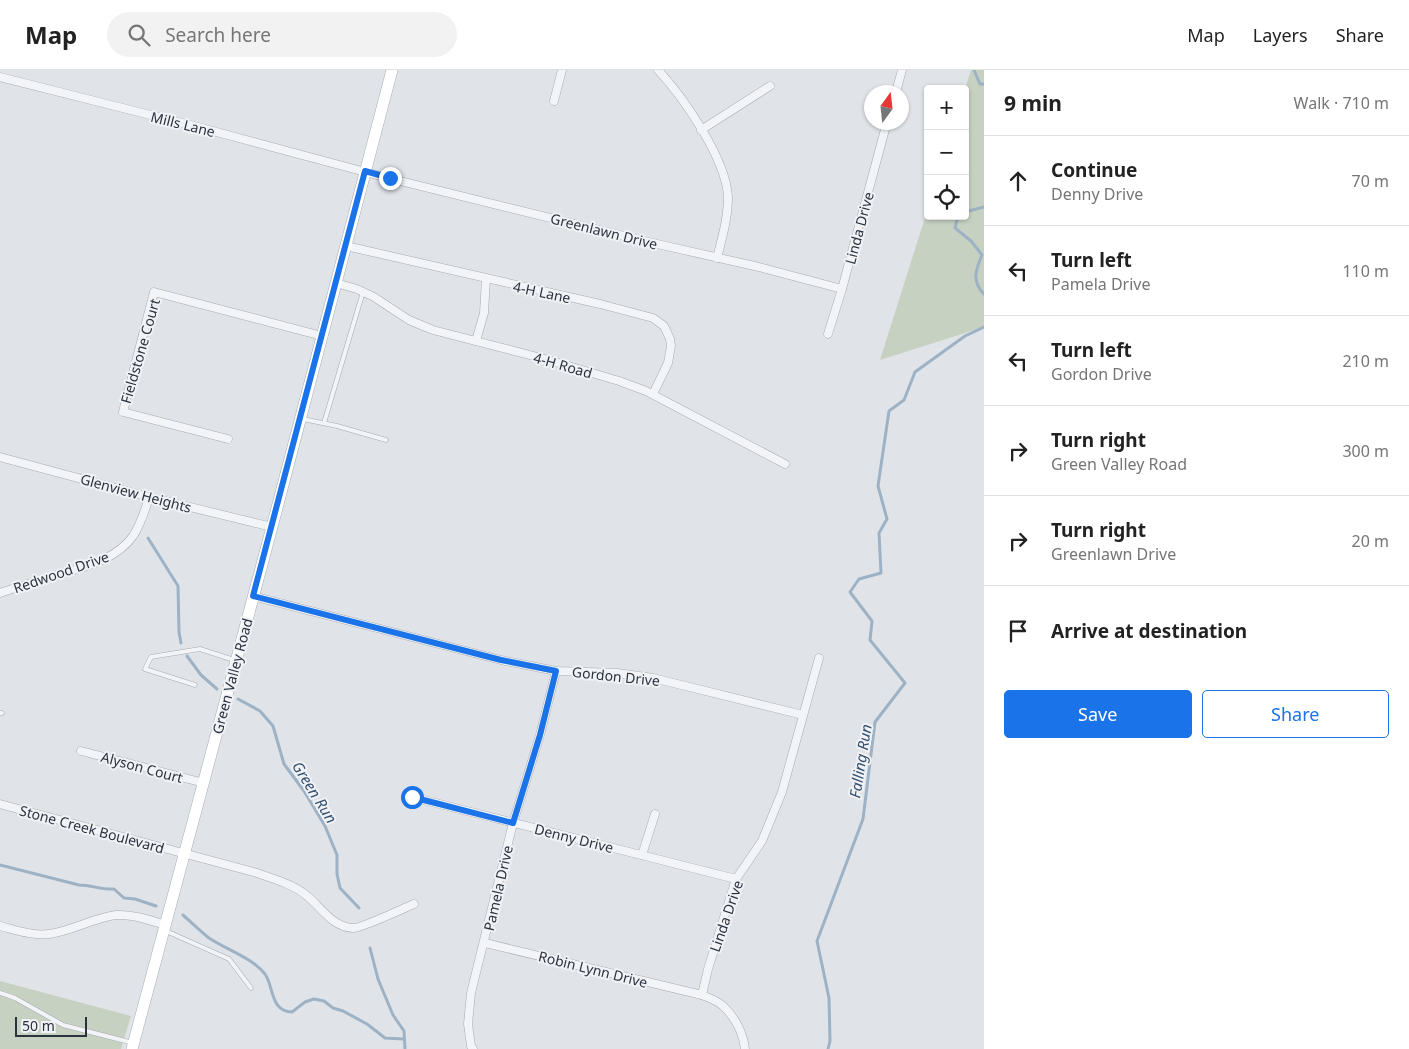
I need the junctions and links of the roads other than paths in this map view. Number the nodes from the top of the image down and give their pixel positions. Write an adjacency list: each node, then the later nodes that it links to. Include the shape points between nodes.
1 (392, 70): 11 (street, Green Valley Road)
2 (562, 70): 8 (street)
3 (658, 70): 9 (street)
4 (902, 70): 6 (street)
5 (0, 77): 11 (street, Mills Lane)
6 (898, 85)
7 (770, 86): 9 (street)
8 (554, 101)
9 (701, 130): 13 (street, via 714,151 727,188 728,206)
10 (886, 130): 16 (street, Linda Drive)
11 (365, 171): 12 (street, Green Valley Road); 13 (street, Greenlawn Drive)
12 (346, 246): 14 (street, 4-H Lane); 15 (street, Green Valley Road)
13 (717, 258): 16 (street, Greenlawn Drive)
14 (486, 279): 20 (street, via 484,313); 21 (street, 4-H Lane, via 637,313 659,322 668,332 671,346 668,363)
15 (336, 283): 17 (street, 4-H Road); 19 (street, Green Valley Road)
16 (842, 289): 18 (street, Linda Drive)
17 (363, 292): 20 (street, 4-H Road, via 409,320); 23 (lane)
18 (828, 334)
19 (322, 336): 22 (street, Green Valley Road); 24 (street, Fieldstone Court, via 154,292 123,412)
20 (476, 341): 21 (street, 4-H Road, via 620,381)
21 (653, 394): 27 (street, 4-H Road)
22 (300, 419): 23 (lane); 29 (street, Green Valley Road)
23 (324, 423): 25 (lane)
24 (228, 439)
25 (386, 440)
26 (0, 457): 28 (street, Glenview Heights)
27 (785, 464)
28 (149, 497): 29 (street, Glenview Heights); 30 (street, Redwood Drive, via 133,535 112,555)
29 (272, 527): 31 (street, Green Valley Road)
30 (0, 593)
31 (253, 596): 33 (street, Green Valley Road); 34 (street, Gordon Drive, via 501,660)
32 (819, 658): 36 (street, Linda Drive)
33 (236, 661): 35 (lane, via 200,649 151,658 145,669); 38 (street, Green Valley Road)
34 (556, 671): 36 (street, Gordon Drive, via 653,678); 42 (street, Pamela Drive)
35 (195, 685)
36 (803, 715): 45 (street, Linda Drive, via 774,816 762,841)
37 (81, 750): 38 (street, Alyson Court)
38 (204, 782): 43 (street, Green Valley Road)
39 (412, 797): 42 (street, Denny Drive)
40 (0, 804): 43 (street, Stone Creek Boulevard)
41 (655, 814): 44 (street)
42 (513, 823): 44 (street, Denny Drive); 49 (street, Pamela Drive)
43 (184, 853): 46 (street, Stone Creek Boulevard, via 286,882 307,895 329,918 354,929); 48 (street, Green Valley Road)
44 (642, 855): 45 (street, Denny Drive)
45 (736, 879): 52 (street, Linda Drive)
46 (414, 904)
47 (0, 926): 48 (street, via 49,934 118,915)
48 (164, 927): 50 (lane, via 229,959); 53 (street, Green Valley Road)
49 (485, 943): 52 (street, Robin Lynn Drive); 54 (street, Pamela Drive, via 468,1013)
50 (251, 988)
51 (0, 994): 53 (lane, via 15,998 63,1025)
52 (702, 995): 55 (street, via 722,1005 732,1017 741,1031)
53 (133, 1046)
54 (473, 1049)
55 (745, 1049)

